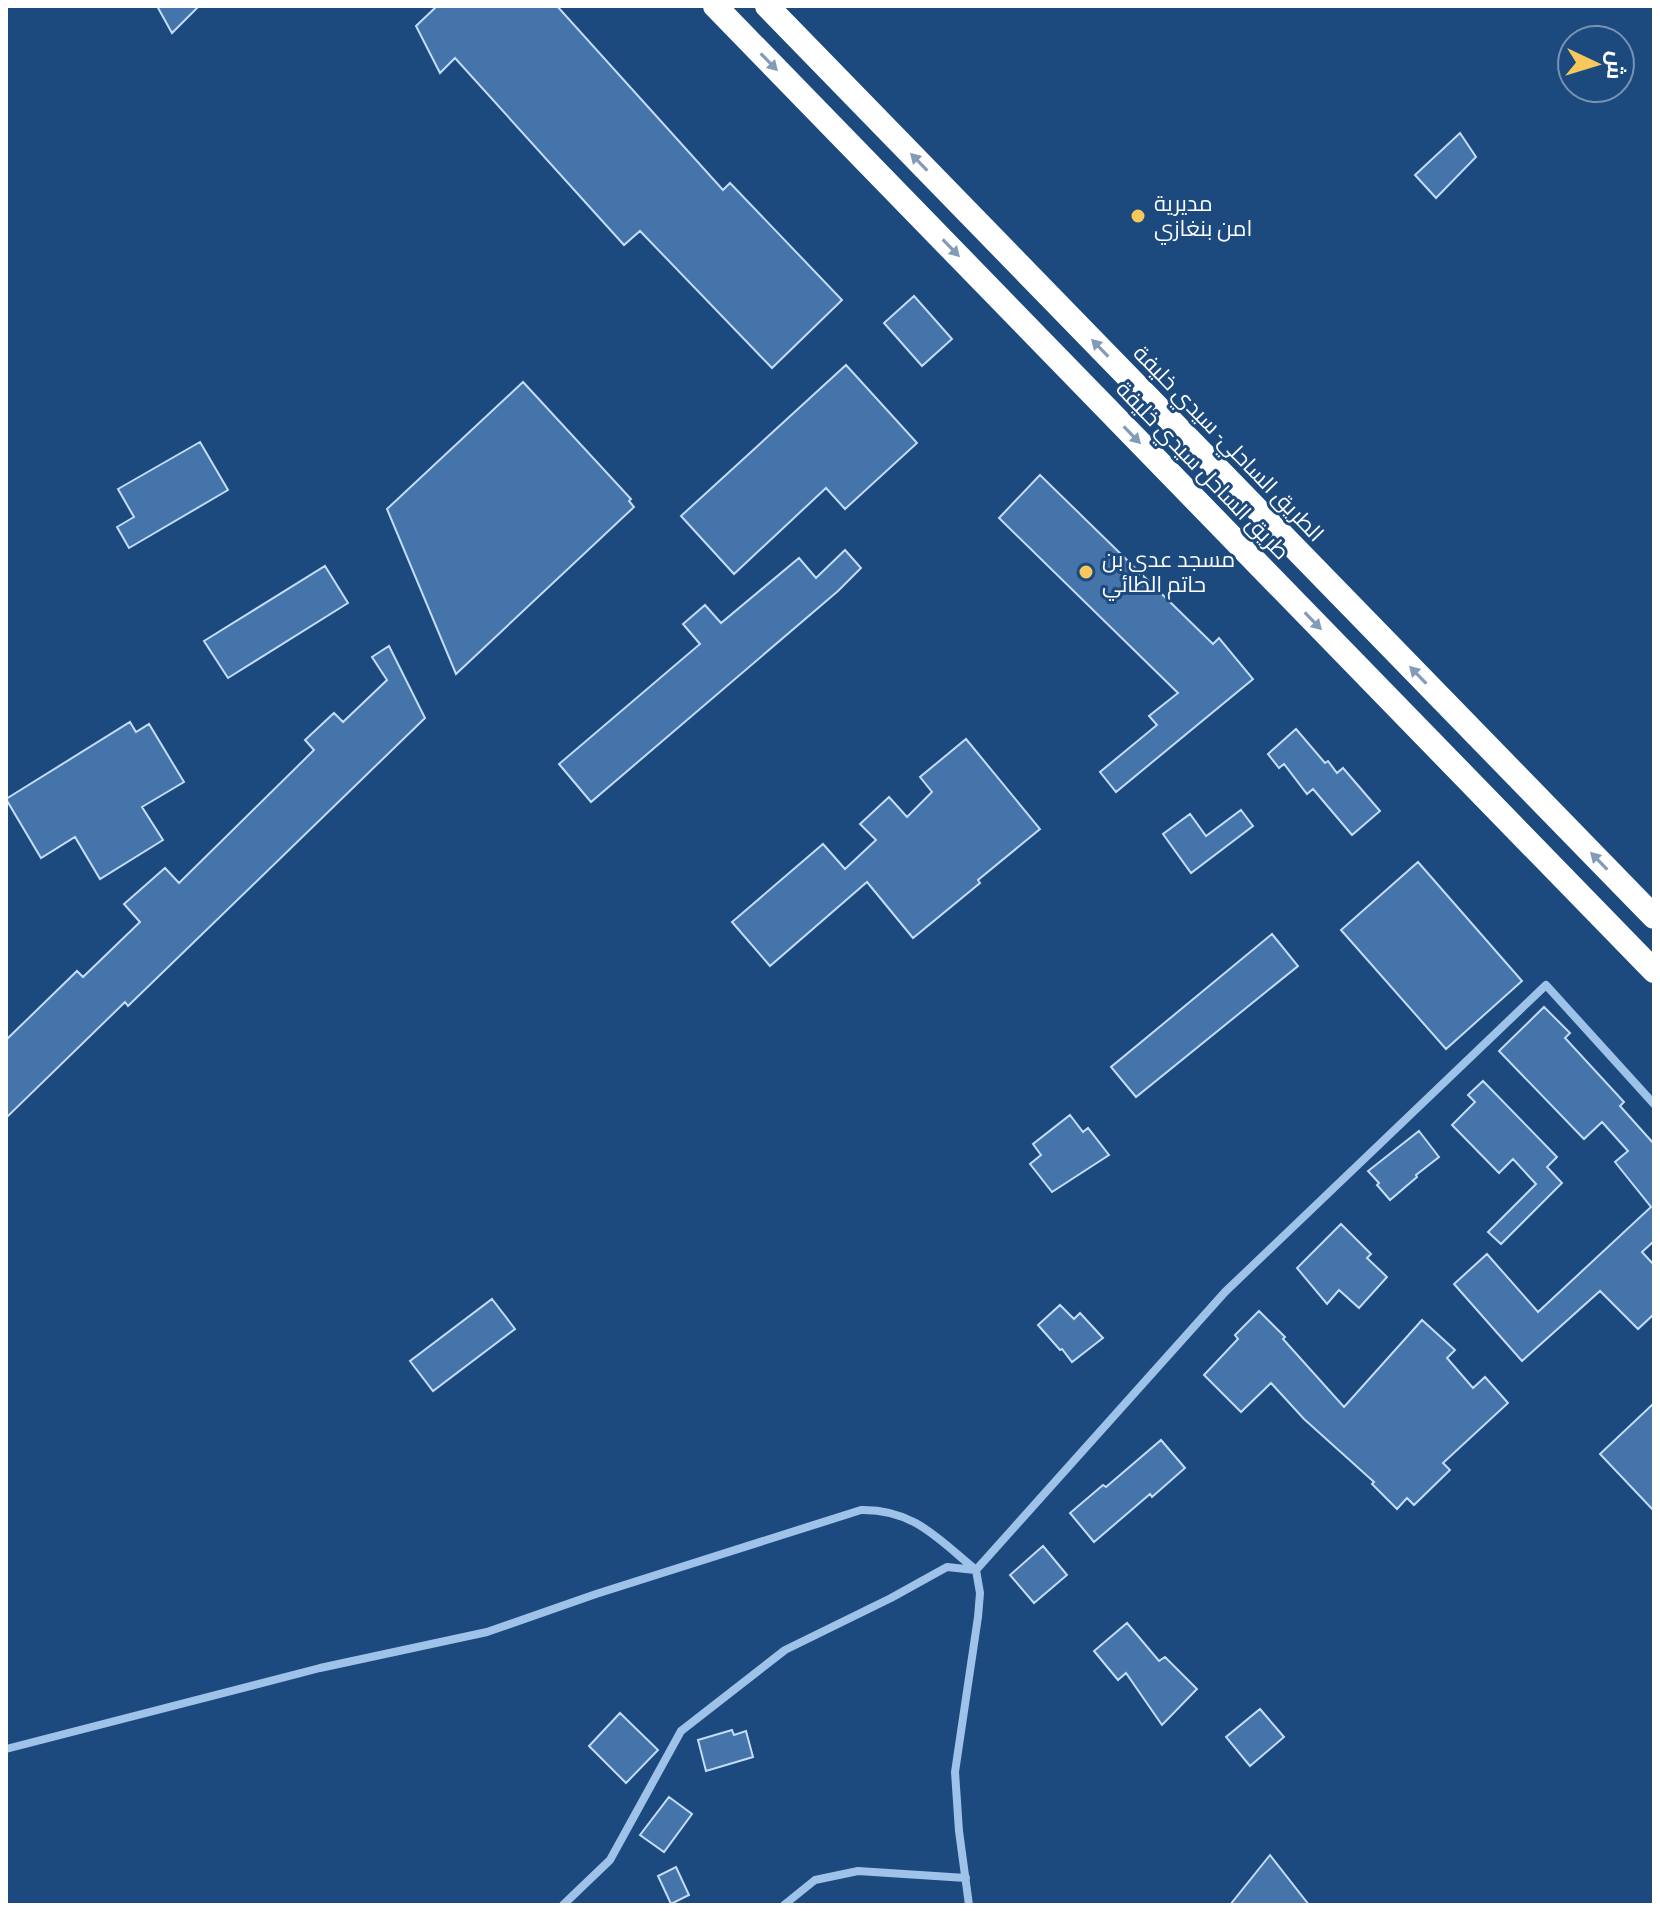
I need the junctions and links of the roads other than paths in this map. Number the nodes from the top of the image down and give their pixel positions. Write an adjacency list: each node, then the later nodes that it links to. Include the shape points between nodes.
1 (715, 6): 4 (highway, طريق الساحل سيدي خليفة, one-way to 4)
2 (767, 6): 3 (highway, الطريق الساحلي- سيدي خليفة, one-way to 2)
3 (1654, 917)
4 (1654, 971)
5 (1654, 1104): 6 (street, via 1546,985 1225,1292)
6 (976, 1570): 7 (street, via 916,1522 880,1510 861,1510 487,1632 320,1668); 8 (street, via 978,1617 955,1772); 9 (street, via 947,1567 785,1650 681,1731 610,1860)
7 (6, 1749)
8 (966, 1878): 10 (street, via 858,1871 815,1880); 11 (street)
9 (563, 1905)
10 (784, 1905)
11 (969, 1905)

